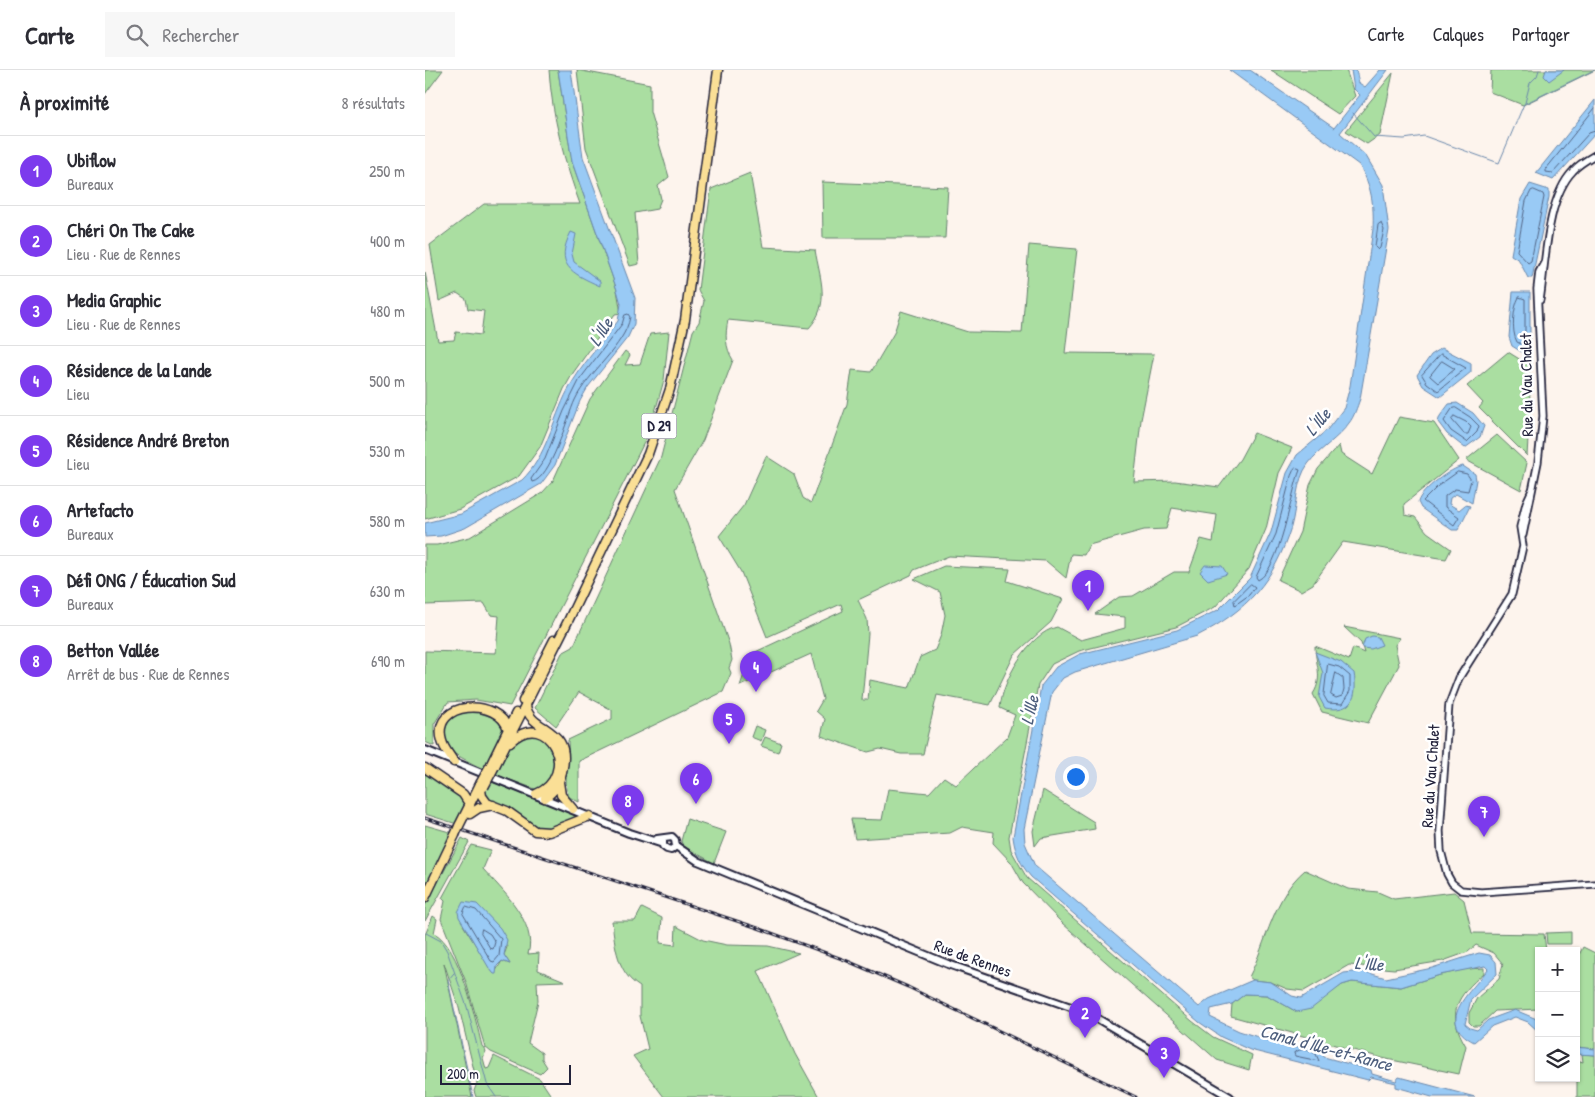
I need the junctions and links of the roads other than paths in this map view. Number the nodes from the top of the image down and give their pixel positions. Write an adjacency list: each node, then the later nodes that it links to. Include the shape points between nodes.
1 (717, 70): 3 (main road, D 29, via 685,320 670,389 641,470)
2 (1594, 156): 24 (street, Rue du Vau Chalet, via 1573,171 1560,190 1537,283 1543,416 1532,490 1525,503 1520,527 1519,565 1510,600 1459,678 1451,698 1443,777 1441,852 1450,881 1464,890 1489,892)
3 (524, 704): 4 (main road, D 29); 5 (main road, D 29); 12 (main road, via 531,717 562,745 564,760)
4 (519, 718): 6 (main road); 7 (main road, D 29)
5 (508, 730): 9 (main road, via 501,719 482,709 464,707 453,711 445,720 441,736); 10 (main road, D 29)
6 (531, 731): 7 (main road, via 517,735); 14 (main road, via 549,738 558,754 556,774 551,784)
7 (506, 745): 10 (main road, D 29)
8 (425, 750): 9 (main road, Rue de Rennes)
9 (454, 762): 14 (main road, Rue de Rennes)
10 (493, 765): 13 (main road, D 29, bridge)
11 (425, 768): 16 (main road, via 459,791)
12 (559, 782): 15 (main road); 18 (main road, via 561,795)
13 (482, 788): 16 (main road, D 29); 17 (main road, via 486,801); 19 (main road, D 29)
14 (536, 794): 15 (main road, Rue de Rennes)
15 (545, 798): 18 (main road, Rue de Rennes)
16 (470, 805): 21 (main road, D 29)
17 (493, 806): 19 (main road); 20 (main road, via 540,832 555,830)
18 (573, 809): 20 (main road, Rue de Rennes)
19 (470, 814): 21 (main road, D 29)
20 (590, 816): 22 (main road, Rue de Rennes, via 629,833)
21 (461, 826): 25 (main road, D 29, bridge)
22 (663, 842): 23 (main road, Rue de Rennes, via 667,849); 23 (main road, Rue de Rennes, via 672,837)
23 (674, 847): 26 (main road, Rue de Rennes, via 698,862 948,964 1088,1013)
24 (1595, 884)
25 (425, 898)
26 (1230, 1097)

